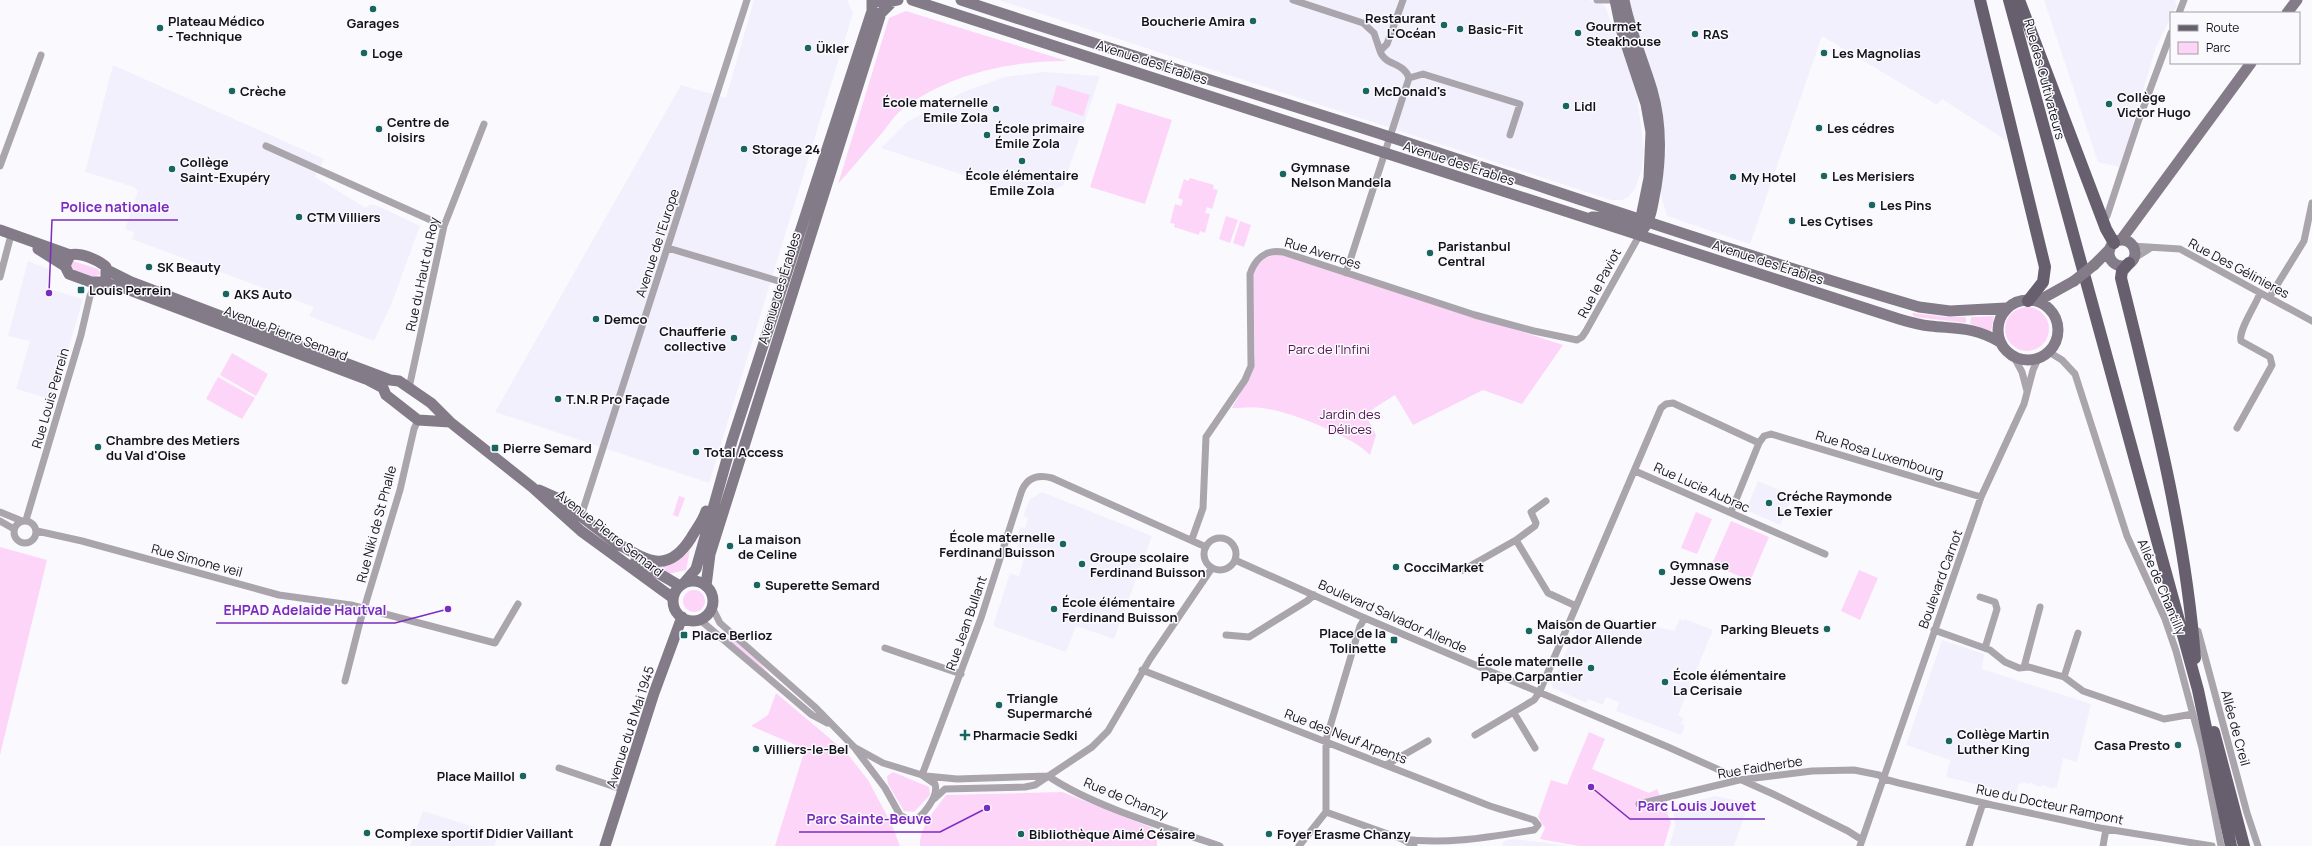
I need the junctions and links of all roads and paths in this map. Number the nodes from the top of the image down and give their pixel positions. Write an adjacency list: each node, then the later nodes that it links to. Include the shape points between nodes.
1 (747, 0): 38 (street, Avenue de l'Europe)
2 (872, 0): 49 (main road, Avenue des Érables, via 872,11)
3 (877, 0): 15 (main road)
4 (912, 0): 27 (main road, Avenue des Érables)
5 (960, 0): 25 (main road, Avenue des Érables)
6 (1293, 0): 19 (street, via 1363,23 1374,33)
7 (1403, 0): 19 (street, via 1388,44)
8 (1597, 0): 9 (street)
9 (1619, 0): 29 (main road, via 1652,91 1658,118 1658,162); 32 (main road, via 1649,119 1649,178)
10 (1980, 0): 53 (main road, via 2045,267 2043,282)
11 (2009, 0): 115 (main road, Rue des Cultivateurs)
12 (2019, 0): 37 (main road, via 2103,221)
13 (2184, 0): 16 (street)
14 (2297, 0): 17 (main road)
15 (894, 2): 92 (main road, Avenue des Érables, via 881,13 710,554)
16 (2179, 12)
17 (2288, 12)
18 (2170, 36): 31 (street)
19 (1380, 51): 22 (street, via 1386,61 1403,68)
20 (41, 56): 28 (street)
21 (2250, 64): 37 (main road)
22 (1409, 78): 24 (street, via 1423,74 1520,104); 25 (street)
23 (484, 124): 33 (street, Rue du Haut du Roy)
24 (1510, 135)
25 (1390, 137): 27 (street); 32 (main road, Avenue des Érables)
26 (266, 146): 33 (street)
27 (1385, 153): 32 (main road, Avenue des Érables, via 1580,217); 46 (street)
28 (0, 166)
29 (1653, 202): 32 (main road); 36 (main road, via 1660,218)
30 (2312, 203): 52 (street, via 2304,241)
31 (2107, 216)
32 (1641, 225): 36 (main road, Avenue des Érables); 36 (main road, via 1648,232 1677,241); 58 (street, Rue le Paviot, via 1586,331); 59 (main road, Avenue des Érables, via 1899,319 1930,326 1967,328 1987,334)
33 (444, 226): 64 (street, Rue du Haut du Roy)
34 (0, 230): 35 (main road, Avenue Pierre Semard)
35 (11, 235): 40 (main road, Avenue Pierre Semard); 44 (main road, Avenue Pierre Semard); 47 (street)
36 (1706, 241): 54 (main road, Avenue des Érables, via 1919,308 1950,311)
37 (2121, 244): 39 (street, Rue Des Gélinieres); 41 (main road, via 2134,252); 42 (main road, via 2109,256); 43 (main road)
38 (668, 248): 49 (street); 78 (street, Avenue de l'Europe)
39 (2151, 248): 41 (street, Rue Des Gélinieres); 51 (street, Rue Des Gélinieres, via 2180,249)
40 (70, 255): 44 (main road); 45 (main road, Avenue Pierre Semard, via 76,254 100,262)
41 (2131, 261): 42 (main road, via 2121,266); 101 (main road, via 2122,271 2121,278 2168,468)
42 (2114, 263): 43 (main road)
43 (2094, 265): 50 (main road, bridge)
44 (65, 266): 48 (main road, Avenue Pierre Semard, via 69,274)
45 (107, 270): 48 (main road); 56 (main road, Avenue Pierre Semard)
46 (1346, 273): 58 (street, Rue Averroes, via 1475,315); 83 (street, Rue Averroes, via 1283,252 1272,252 1262,256 1254,264 1250,285 1251,366 1245,380 1206,437 1203,508)
47 (0, 277)
48 (99, 282): 56 (main road, Avenue Pierre Semard); 80 (street, Rue Louis Perrein, via 90,296 81,336)
49 (784, 283): 70 (main road, Avenue des Érables)
50 (2062, 289): 53 (main road); 55 (main road, via 2057,300)
51 (2260, 293): 52 (street, Rue Des Gélinieres); 69 (street, via 2240,337 2270,357 2272,365)
52 (2269, 298): 57 (street, Rue Des Gélinieres)
53 (2033, 301): 54 (main road, via 2017,302); 55 (main road, via 2048,307)
54 (2006, 308): 59 (main road, via 2000,319)
55 (2055, 316): 60 (main road, via 2058,329 2056,342)
56 (222, 320): 63 (main road, Avenue Pierre Semard)
57 (2312, 320)
58 (1577, 340)
59 (2000, 342): 61 (main road)
60 (2049, 352): 62 (main road); 118 (street, Allée de Chantilly, via 2067,364 2077,379 2127,536 2171,634)
61 (2014, 357): 62 (main road); 65 (street, via 2022,372)
62 (2038, 359): 65 (street, Boulevard Carnot)
63 (387, 384): 64 (main road, Avenue Pierre Semard, via 399,381); 67 (main road, Avenue Pierre Semard, via 386,395)
64 (409, 388): 66 (main road, Avenue Pierre Semard)
65 (2027, 391): 74 (street, Boulevard Carnot, via 2024,404)
66 (433, 405): 67 (main road, via 433,416); 68 (main road, Avenue Pierre Semard)
67 (423, 420): 68 (main road); 100 (street, Rue Niki de St Phalle, via 414,429 400,490)
68 (450, 422): 73 (main road, Avenue Pierre Semard)
69 (2237, 428)
70 (732, 441): 85 (main road, Avenue des Érables, via 704,516 681,553 669,560 657,562 645,560); 91 (main road, Avenue des Érables, via 696,569)
71 (1759, 443): 72 (street, via 1673,403 1666,404); 74 (street, Rue Rosa Luxembourg, via 1764,436 1771,434); 77 (street)
72 (1635, 471): 77 (street, Rue Lucie Aubrac); 97 (street)
73 (532, 487): 78 (main road, Avenue Pierre Semard, via 557,498); 95 (main road, Avenue Pierre Semard, via 581,531)
74 (1982, 497): 105 (street, Boulevard Carnot)
75 (1546, 501): 84 (street, via 1531,512 1535,526)
76 (0, 512): 80 (street)
77 (1731, 512): 87 (street, Rue Lucie Aubrac)
78 (581, 516): 85 (main road, Avenue Pierre Semard)
79 (0, 520): 81 (street)
80 (24, 520): 81 (street); 82 (street, via 33,524)
81 (14, 529): 82 (street, via 14,536 24,543 32,541)
82 (37, 531): 100 (street, Rue Simone veil, via 279,595)
83 (1192, 539): 86 (street, Rue Jean Bullant); 112 (street, Rue Jean Bullant, via 1052,478 1031,478 1021,493)
84 (1516, 540): 90 (street); 97 (street, via 1548,592)
85 (615, 542): 91 (main road, Avenue Pierre Semard, via 640,564)
86 (1206, 547): 88 (street, via 1214,540 1230,541 1236,550); 89 (street, via 1204,556)
87 (1825, 554)
88 (1235, 560): 89 (street, via 1225,570); 93 (street, Boulevard Salvador Allende)
89 (1212, 568): 111 (street)
90 (1463, 570)
91 (682, 584): 92 (main road, via 695,581); 95 (main road)
92 (706, 586): 98 (main road, via 711,593)
93 (1314, 595): 103 (street, Boulevard Salvador Allende); 107 (street, via 1249,637)
94 (1980, 597): 109 (street, via 1995,602 1997,609)
95 (673, 598): 102 (main road, via 675,609)
96 (518, 604): 100 (street, Rue Simone veil, via 495,643)
97 (1576, 606): 116 (street)
98 (712, 607): 104 (main road, via 707,615); 119 (street, via 720,623 815,707)
99 (2040, 607): 110 (street)
100 (365, 609): 114 (street, Rue Niki de St Phalle)
101 (2193, 616): 115 (main road); 148 (street, Allée de Creil)
102 (682, 617): 104 (main road); 131 (main road, Avenue du 8 Mai 1945, via 654,693)
103 (1364, 618): 116 (street, Boulevard Salvador Allende); 121 (street)
104 (699, 619): 119 (street, via 812,715)
105 (1934, 630): 109 (street); 129 (street, Boulevard Carnot)
106 (2078, 633): 113 (street)
107 (1226, 635)
108 (885, 648): 112 (street)
109 (1984, 648): 110 (street, via 2005,662)
110 (2024, 667): 113 (street)
111 (1142, 670): 121 (street, Rue des Neuf Arpents); 128 (street, via 1108,731 1100,740)
112 (961, 674): 127 (street, Rue Jean Bullant)
113 (2064, 677): 118 (street, via 2083,691 2164,719)
114 (345, 681)
115 (2198, 688): 139 (main road); 147 (main road, via 2222,757)
116 (1539, 694): 117 (street); 130 (street, Boulevard Salvador Allende, via 1616,724)
117 (1514, 713): 120 (street); 124 (street)
118 (2194, 714): 139 (street, Allée de Chantilly)
119 (832, 726): 123 (street)
120 (1475, 735)
121 (1326, 740): 125 (street, Rue des Neuf Arpents); 135 (street)
122 (1428, 741): 125 (street)
123 (854, 747): 127 (street, via 883,763); 132 (street, via 886,788 903,818 914,821)
124 (1535, 748)
125 (1386, 765): 137 (street, Rue des Neuf Arpents, via 1490,806 1534,820 1538,825 1534,830 1454,841 1425,842)
126 (559, 768): 131 (street)
127 (922, 775): 128 (street, via 957,779); 132 (street, via 936,787)
128 (1048, 776): 132 (street, via 1035,785 1025,787 945,789); 141 (street, Rue de Chanzy, via 1110,806)
129 (1884, 779): 130 (street, Rue Faidherbe, via 1879,774 1842,769); 133 (street, Rue du Docteur Rampont); 138 (street, Boulevard Carnot)
130 (1739, 780): 134 (street, Rue Faidherbe); 138 (street, Boulevard Salvador Allende, via 1841,828)
131 (624, 790): 140 (main road, Avenue du 8 Mai 1945)
132 (932, 801)
133 (1983, 803): 136 (street, Rue du Docteur Rampont); 144 (street)
134 (1639, 804)
135 (1326, 812): 137 (street); 142 (street)
136 (2106, 829): 145 (street); 146 (street, Rue du Docteur Rampont)
137 (1402, 839): 143 (street)
138 (1861, 843)
139 (2225, 845)
140 (605, 846)
141 (1220, 846)
142 (1299, 846)
143 (1414, 846)
144 (1969, 846)
145 (2103, 846)
146 (2212, 846)
147 (2244, 846)
148 (2258, 846)

